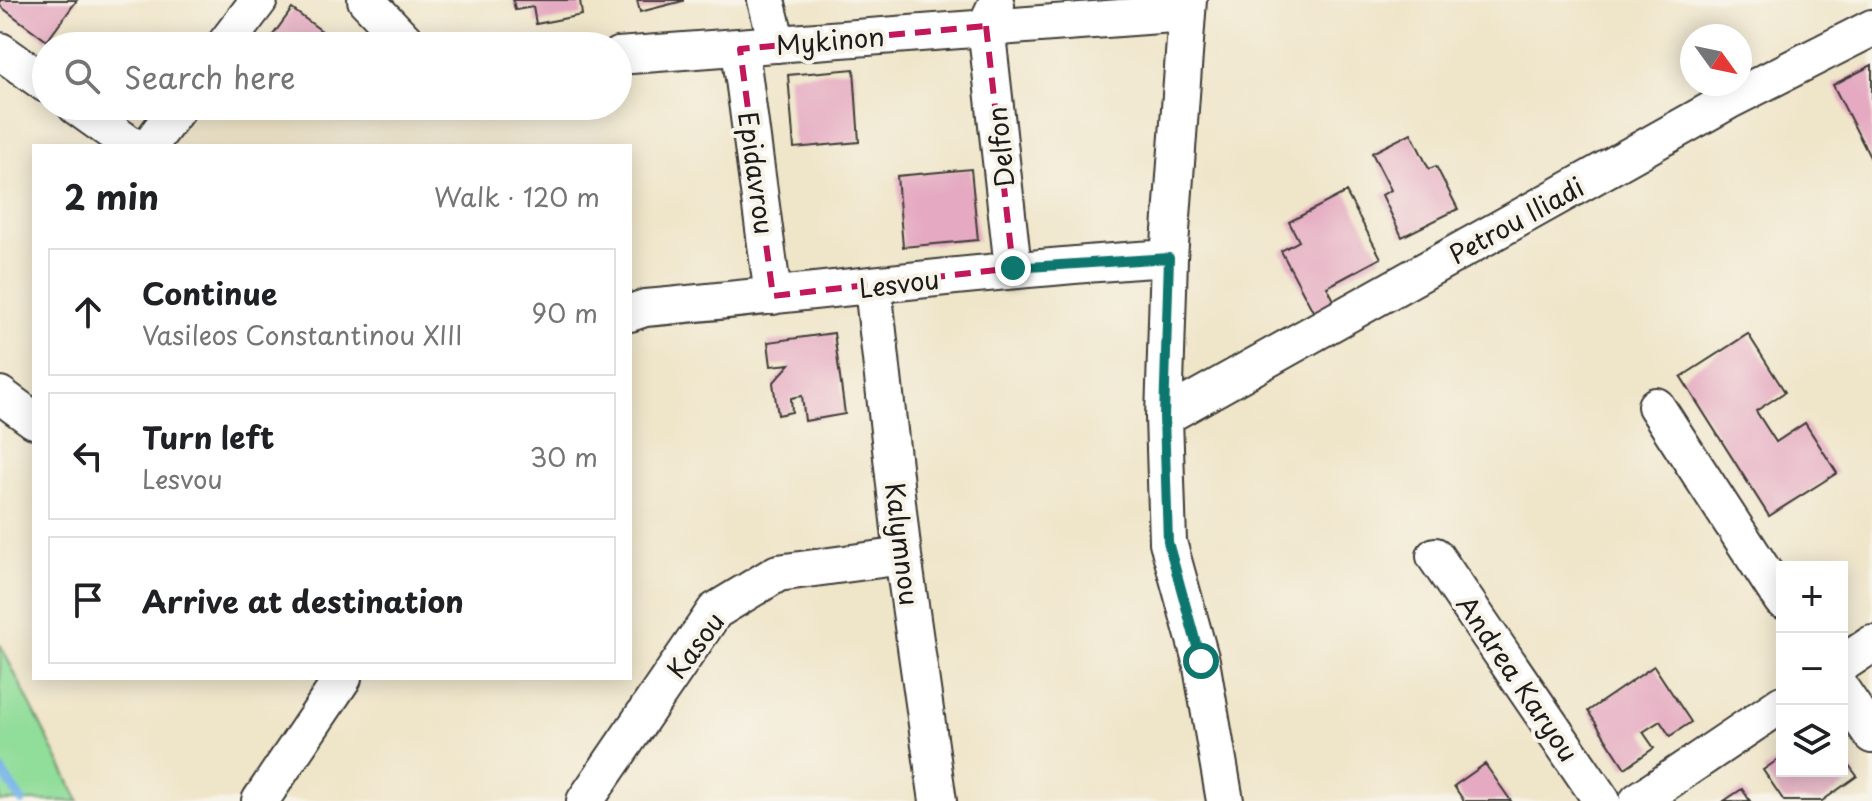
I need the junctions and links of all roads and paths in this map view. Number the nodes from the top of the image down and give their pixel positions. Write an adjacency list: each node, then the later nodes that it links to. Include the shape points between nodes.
1 (259, 0): 7 (street)
2 (366, 0): 8 (street)
3 (766, 0): 9 (street)
4 (1187, 6): 5 (street, Mykinon); 18 (street)
5 (979, 13): 9 (street, Mykinon); 19 (street, Delfon)
6 (1872, 28): 25 (street, Petrou Iliadi, via 1728,101)
7 (235, 32)
8 (397, 32)
9 (777, 44): 10 (street, Mykinon)
10 (740, 49): 12 (street, Mykinon); 21 (street, Epidavrou)
11 (0, 51): 13 (street)
12 (632, 55)
13 (32, 74)
14 (96, 120): 16 (street)
15 (168, 120): 17 (street)
16 (129, 144)
17 (150, 144)
18 (1169, 258): 19 (street, Lesvou); 25 (street)
19 (1013, 268): 20 (street, Lesvou)
20 (873, 287): 21 (street, Lesvou); 27 (street, Kalymnou)
21 (773, 296): 22 (street, Lesvou)
22 (632, 312)
23 (0, 395): 26 (street)
24 (1656, 406): 29 (street)
25 (1164, 417): 39 (street, via 1168,542 1201,661)
26 (32, 419)
27 (903, 556): 37 (street, Kasou, via 778,573 715,611); 38 (street, Kalymnou)
28 (1435, 556): 40 (street, Andrea Karyou)
29 (1776, 591)
30 (1872, 644): 31 (street)
31 (1848, 660)
32 (342, 680): 36 (street)
33 (1848, 700): 35 (street)
34 (1781, 705): 41 (street)
35 (1872, 735)
36 (260, 801)
37 (585, 801)
38 (938, 801)
39 (1225, 801)
40 (1602, 801)
41 (1638, 801)

